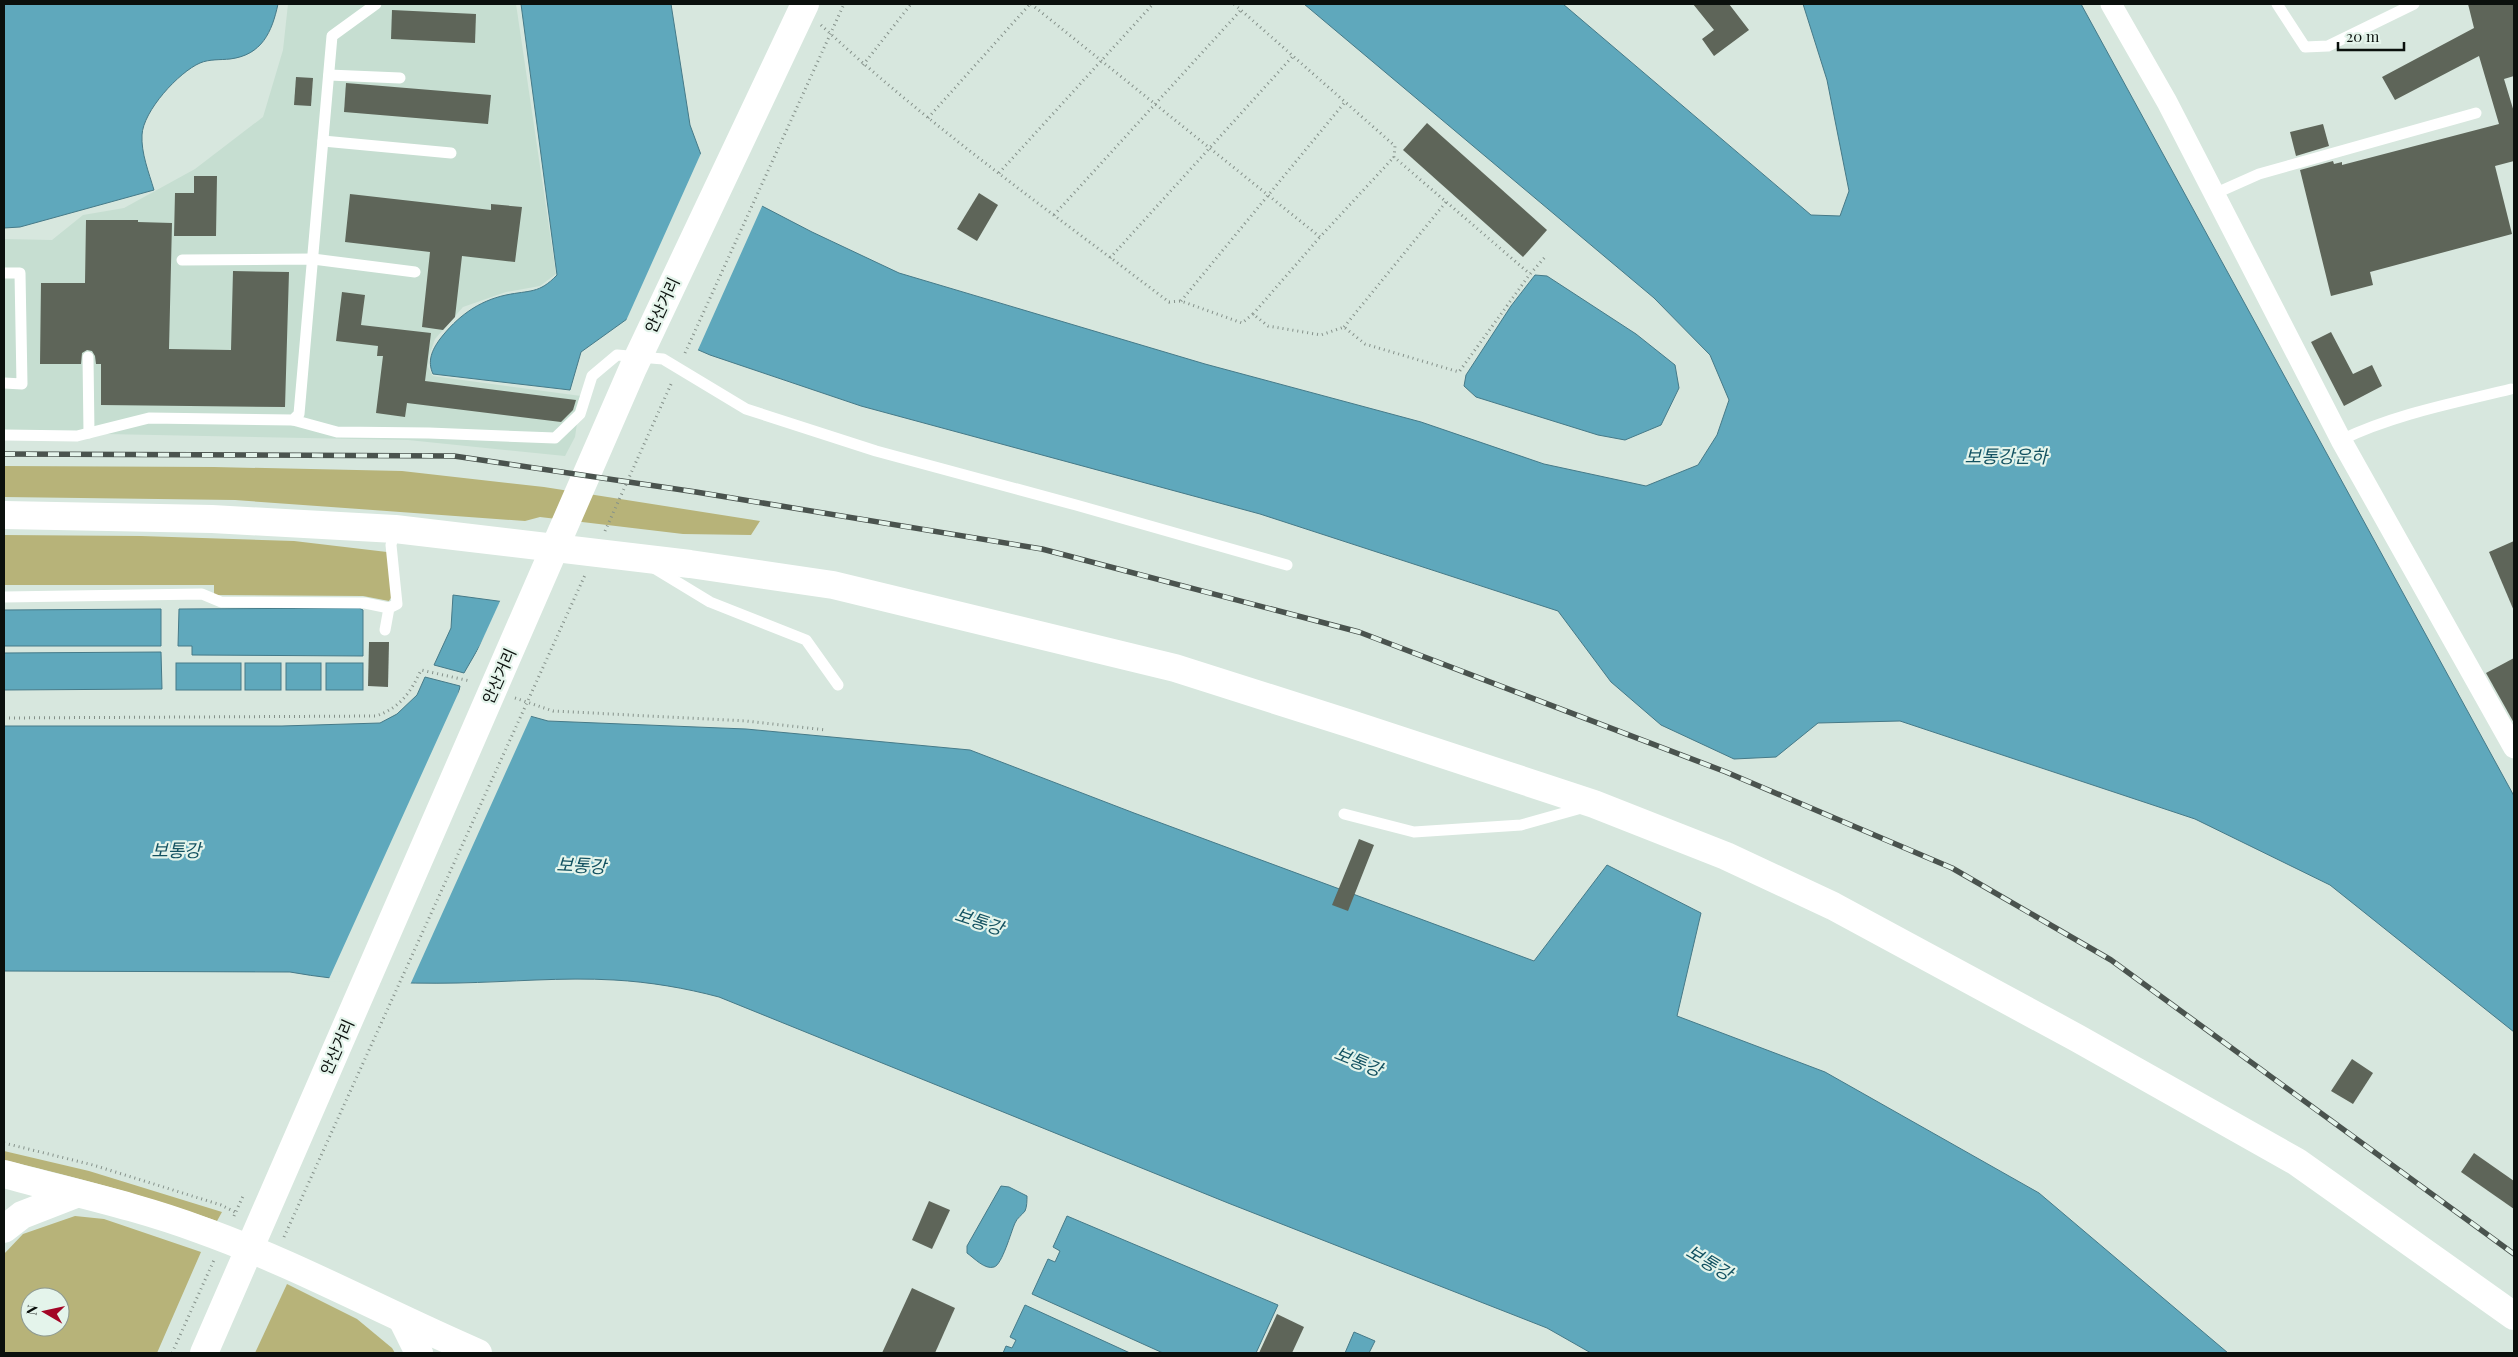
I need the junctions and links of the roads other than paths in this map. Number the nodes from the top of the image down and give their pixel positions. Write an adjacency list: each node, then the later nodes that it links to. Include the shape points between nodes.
1 (376, 4): 6 (lane, via 332,36)
2 (2112, 4): 11 (street)
3 (2277, 4): 4 (lane, via 2305,48 2328,46)
4 (2414, 4)
5 (813, 14): 39 (main road, 안산거리, via 633,368)
6 (329, 75): 7 (lane); 9 (lane)
7 (400, 78)
8 (2476, 113): 11 (lane, via 2259,174)
9 (323, 141): 10 (lane); 12 (lane)
10 (451, 153)
11 (2214, 194): 22 (street)
12 (312, 259): 13 (lane); 14 (lane); 19 (lane, via 299,414)
13 (182, 260)
14 (415, 272)
15 (4, 273): 17 (lane, via 20,273 22,384)
16 (88, 357): 20 (lane)
17 (4, 383)
18 (2511, 389): 22 (lane, via 2380,423)
19 (293, 420): 20 (lane, via 149,418); 26 (lane, via 337,432 555,438 580,414 592,376 617,355 663,360 746,409 876,451)
20 (89, 433): 21 (lane, via 77,436)
21 (4, 435)
22 (2341, 440): 31 (street)
23 (4, 515): 24 (main road, via 212,518)
24 (395, 529): 25 (main road); 28 (lane, via 391,545 397,604)
25 (636, 557): 30 (lane, via 710,602 806,640); 32 (main road, via 833,585 1175,668)
26 (1286, 565)
27 (4, 597): 28 (lane, via 202,594 221,602 365,603)
28 (389, 608): 29 (lane)
29 (385, 630)
30 (838, 684)
31 (2514, 748)
32 (1594, 804): 33 (lane, via 1521,825 1414,832); 37 (main road, via 1726,856 1833,906 2078,1038 2298,1162)
33 (1344, 814)
34 (4, 1174): 35 (main road)
35 (76, 1194): 36 (main road, via 22,1215); 38 (main road, via 153,1213 202,1230 313,1275)
36 (4, 1229)
37 (2514, 1316)
38 (403, 1321): 40 (main road); 41 (main road)
39 (204, 1353)
40 (420, 1353)
41 (478, 1353)

